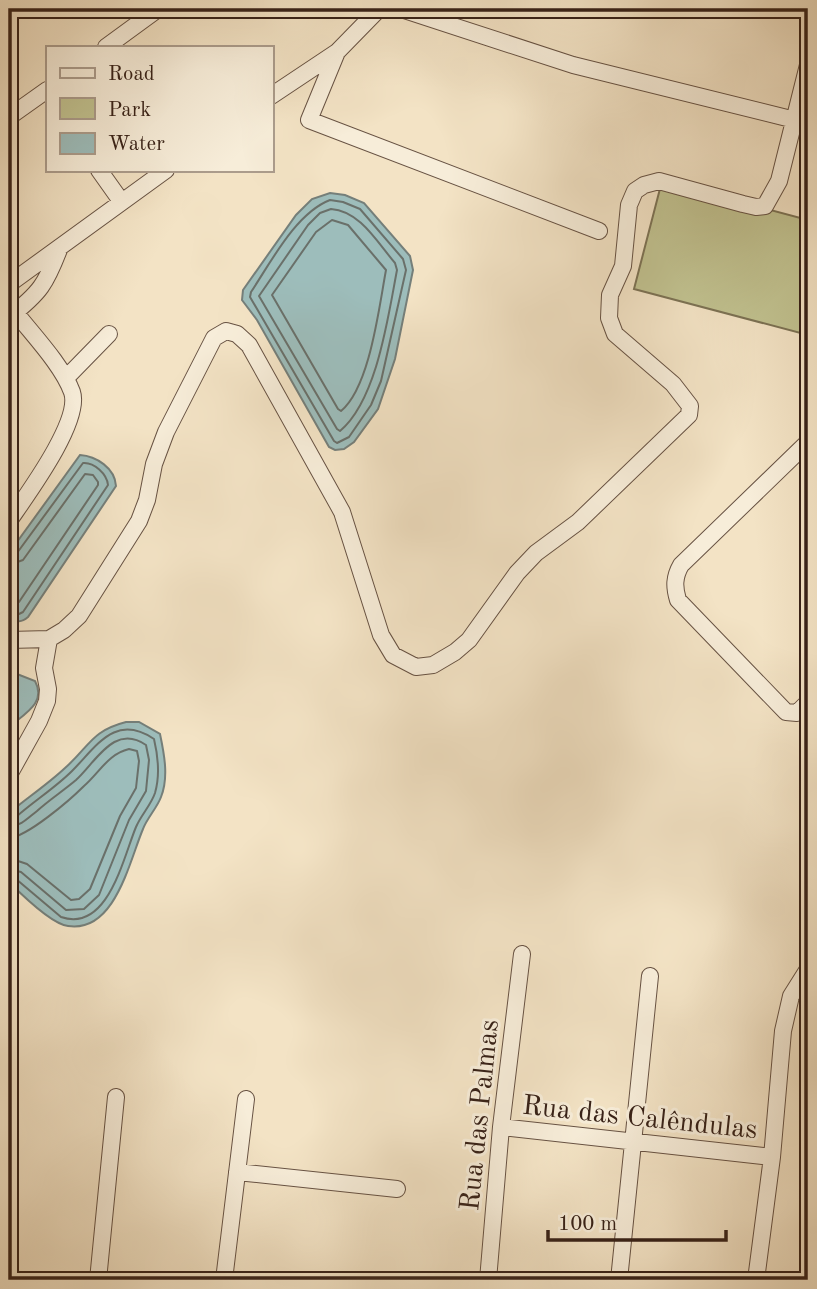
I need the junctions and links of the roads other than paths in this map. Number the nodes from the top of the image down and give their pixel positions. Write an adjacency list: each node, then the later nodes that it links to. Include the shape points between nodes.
1 (158, 9): 4 (street)
2 (379, 9): 5 (street)
3 (401, 9): 10 (street, via 573,65)
4 (107, 46)
5 (337, 52): 8 (street); 14 (street, via 309,120)
6 (808, 65): 10 (street)
7 (46, 94): 9 (street)
8 (273, 95)
9 (9, 117)
10 (801, 125): 22 (street, via 765,206 659,181 635,191 629,205 623,266 610,295 609,318 615,334 673,384 690,406 689,415 578,522 536,553 455,652 433,666 416,667 393,655 381,635 342,512 249,345 226,331 214,338 166,432 147,500 126,544 79,616)
11 (100, 172): 13 (street)
12 (163, 172): 13 (street)
13 (121, 201): 15 (street)
14 (599, 232)
15 (60, 247): 16 (street); 17 (street, via 48,280)
16 (9, 284)
17 (12, 314): 19 (street)
18 (109, 334): 19 (street)
19 (66, 378): 21 (street, via 74,395 71,413 49,461)
20 (808, 442): 24 (street, via 681,565 674,588 678,600 786,712 797,713)
21 (9, 521)
22 (49, 639): 23 (street); 25 (street, via 44,668 47,701)
23 (9, 640)
24 (808, 702)
25 (9, 775)
26 (522, 954): 31 (street, Rua das Palmas)
27 (808, 969): 33 (street, via 787,1008)
28 (650, 976): 32 (street)
29 (116, 1097): 36 (street)
30 (246, 1099): 34 (street)
31 (501, 1127): 32 (street, Rua das Calêndulas); 38 (street, Rua das Palmas)
32 (634, 1142): 33 (street, Rua das Calêndulas); 39 (street)
33 (772, 1157): 40 (street)
34 (237, 1172): 35 (street); 37 (street)
35 (397, 1189)
36 (98, 1280)
37 (225, 1280)
38 (488, 1280)
39 (619, 1280)
40 (757, 1280)

